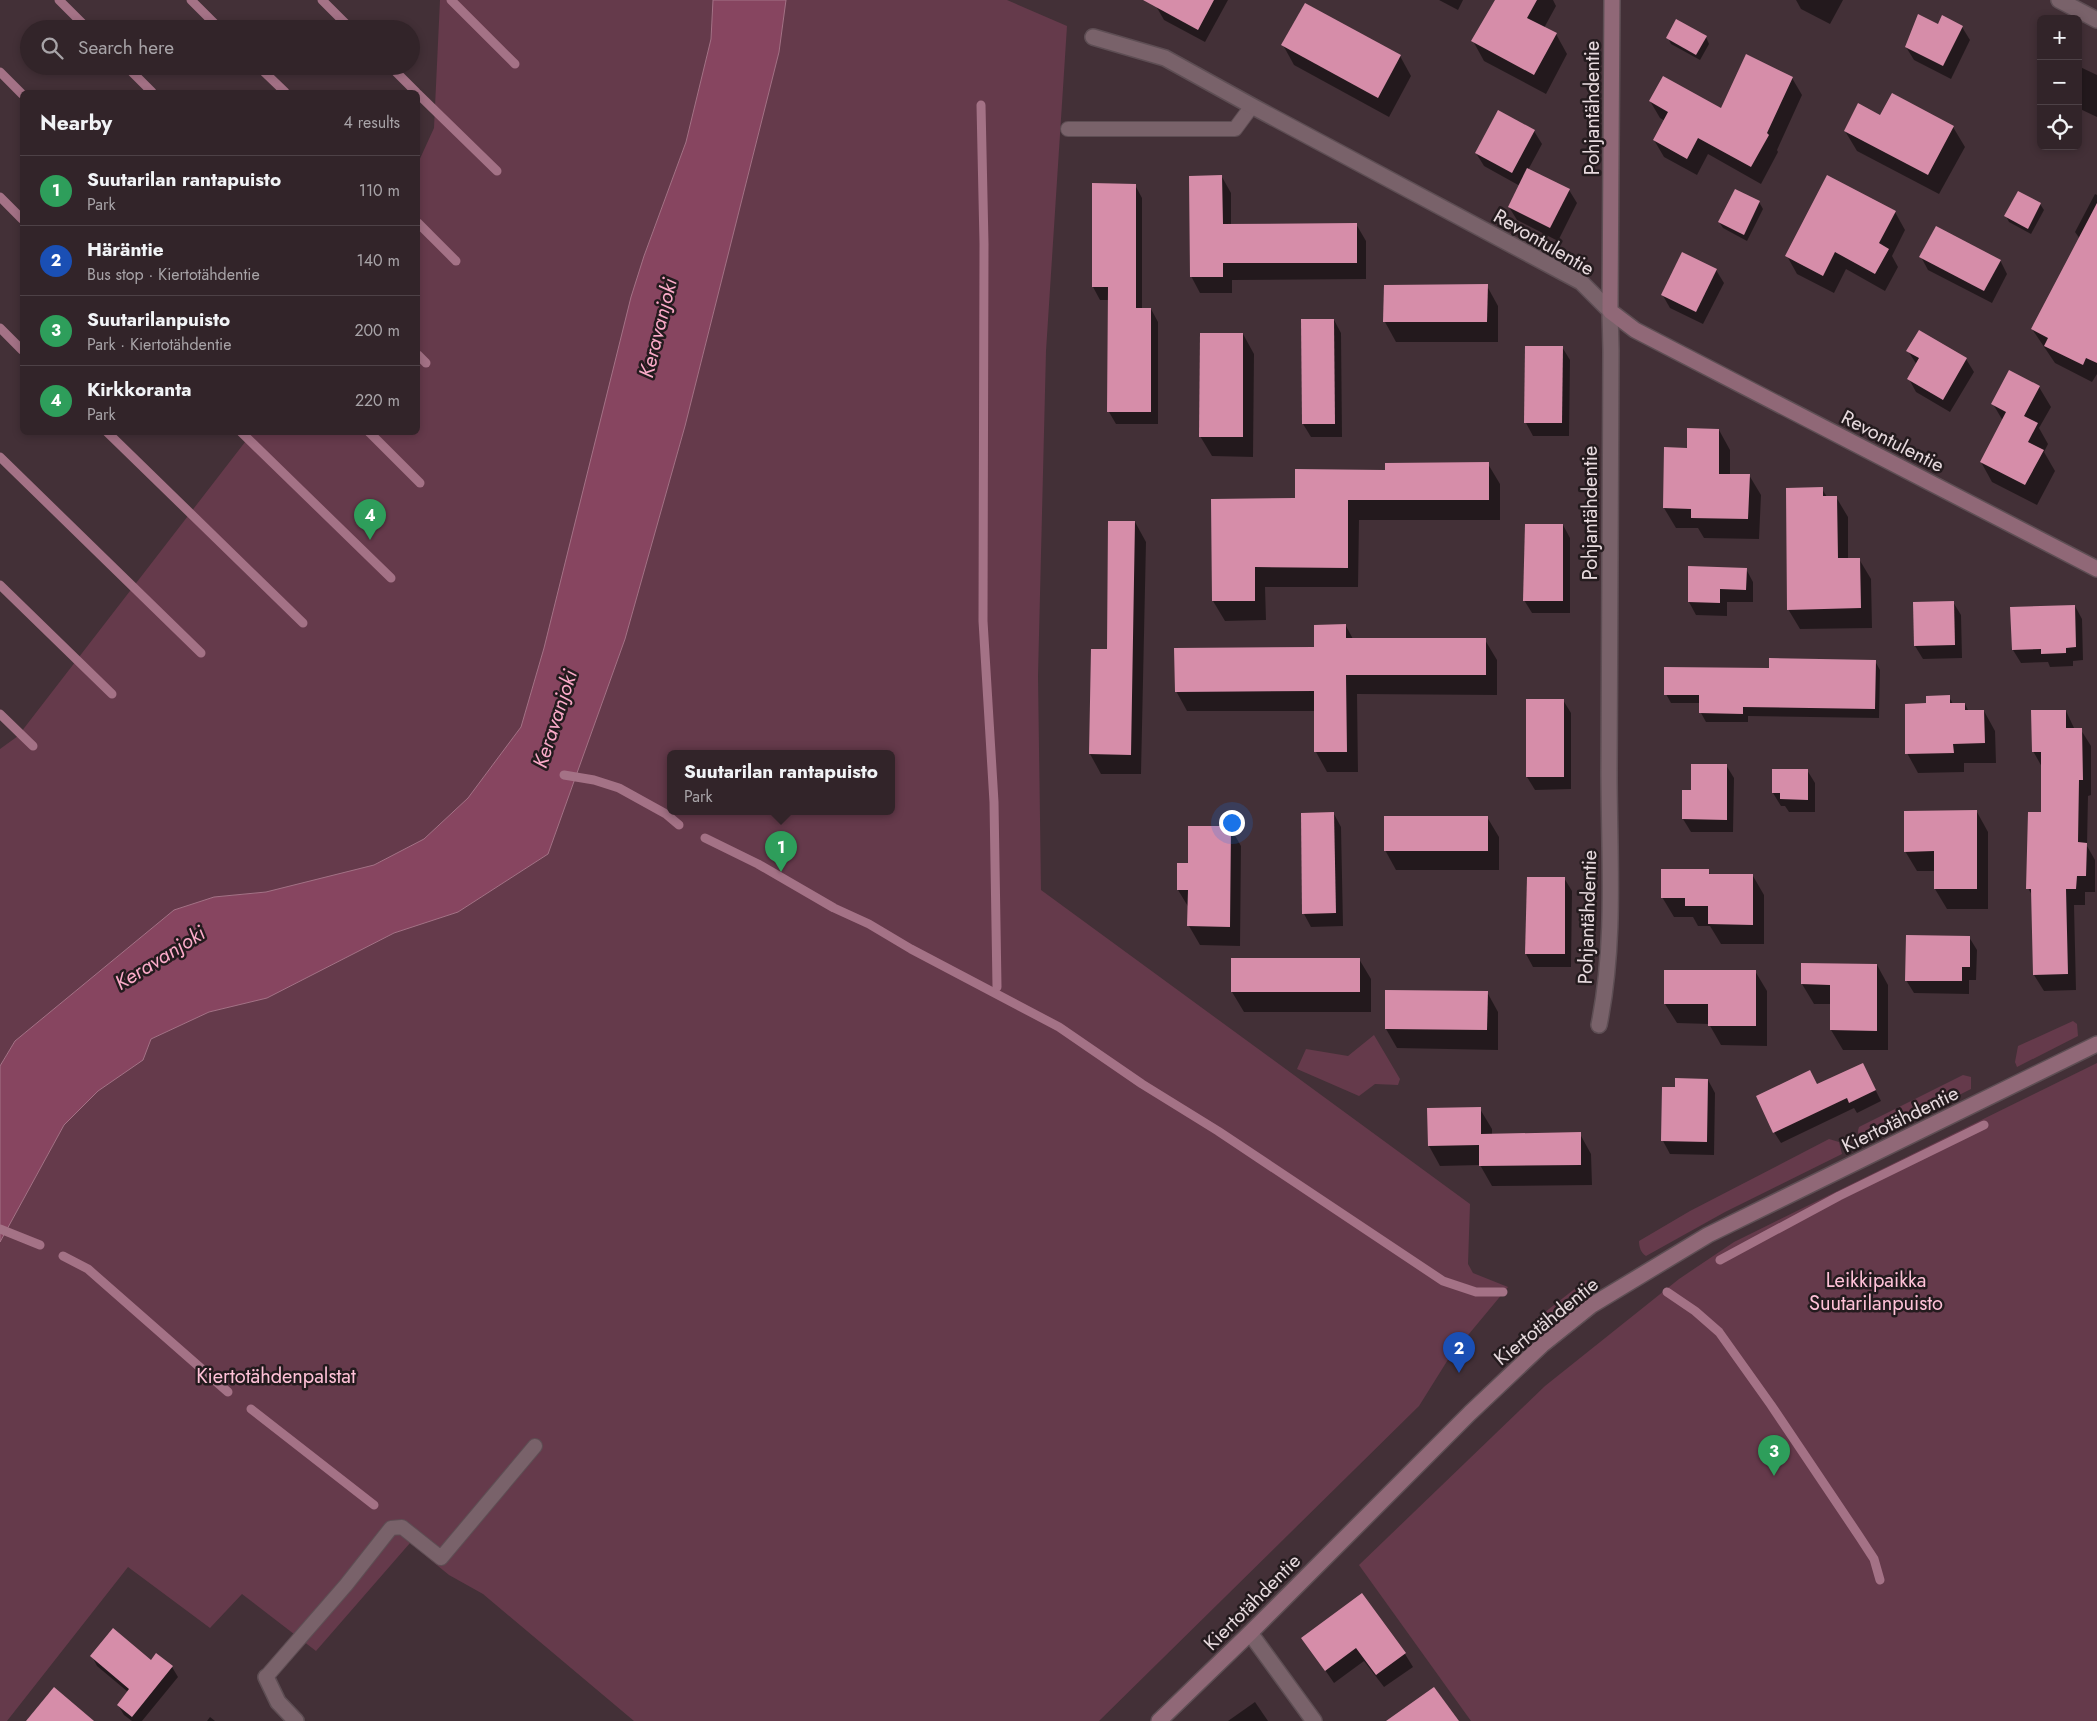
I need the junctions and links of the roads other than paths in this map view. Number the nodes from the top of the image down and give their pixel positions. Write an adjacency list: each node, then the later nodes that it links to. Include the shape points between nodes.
1 (1612, 0): 7 (street, Pohjantähdentie)
2 (2059, 0): 3 (street)
3 (2097, 20)
4 (1093, 38): 5 (street, Revontulentie, via 1165,58)
5 (1252, 106): 6 (lane, via 1235,129); 7 (street, Revontulentie, via 1581,282)
6 (1068, 129)
7 (1610, 311): 8 (street, Revontulentie, via 1635,330); 9 (street, Pohjantähdentie, via 1610,871 1608,958)
8 (2097, 569)
9 (1599, 1025)
10 (2097, 1044): 12 (street, Kiertotähdentie, via 1708,1235 1592,1305 1542,1345 1470,1413)
11 (535, 1446): 13 (lane, via 441,1558 402,1527 391,1528)
12 (1250, 1633): 15 (street, Kiertotähdentie); 16 (street)
13 (266, 1677): 14 (street, via 278,1702)
14 (296, 1721)
15 (1159, 1721)
16 (1314, 1721)

